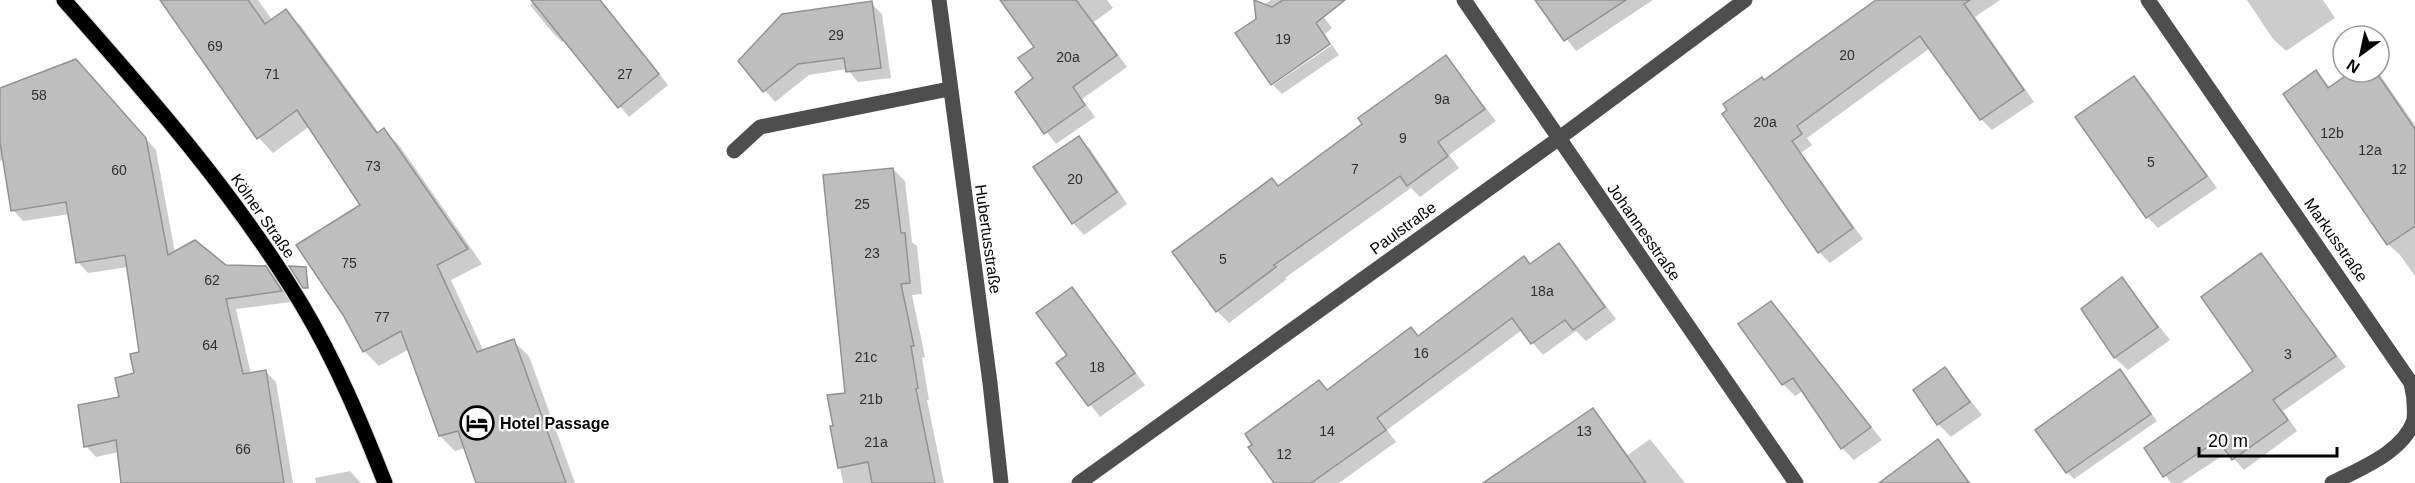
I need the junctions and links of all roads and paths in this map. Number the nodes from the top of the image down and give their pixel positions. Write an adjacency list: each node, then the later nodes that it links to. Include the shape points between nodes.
1 (64, 0): 9 (main road, Kölner Straße, via 213,177 276,264 330,356)
2 (939, 0): 6 (street, Hubertusstraße)
3 (1464, 0): 7 (street, Johannesstraße)
4 (1745, 0): 7 (street, Paulstraße)
5 (2148, 0): 13 (street, Markusstraße, via 2412,383 2414,420 2405,436 2387,452)
6 (949, 88): 8 (street, via 759,127); 10 (street, Hubertusstraße)
7 (1558, 139): 11 (street, Paulstraße); 12 (street, Johannesstraße)
8 (734, 151)
9 (385, 483)
10 (1000, 483)
11 (1079, 483)
12 (1796, 483)
13 (2332, 483)

